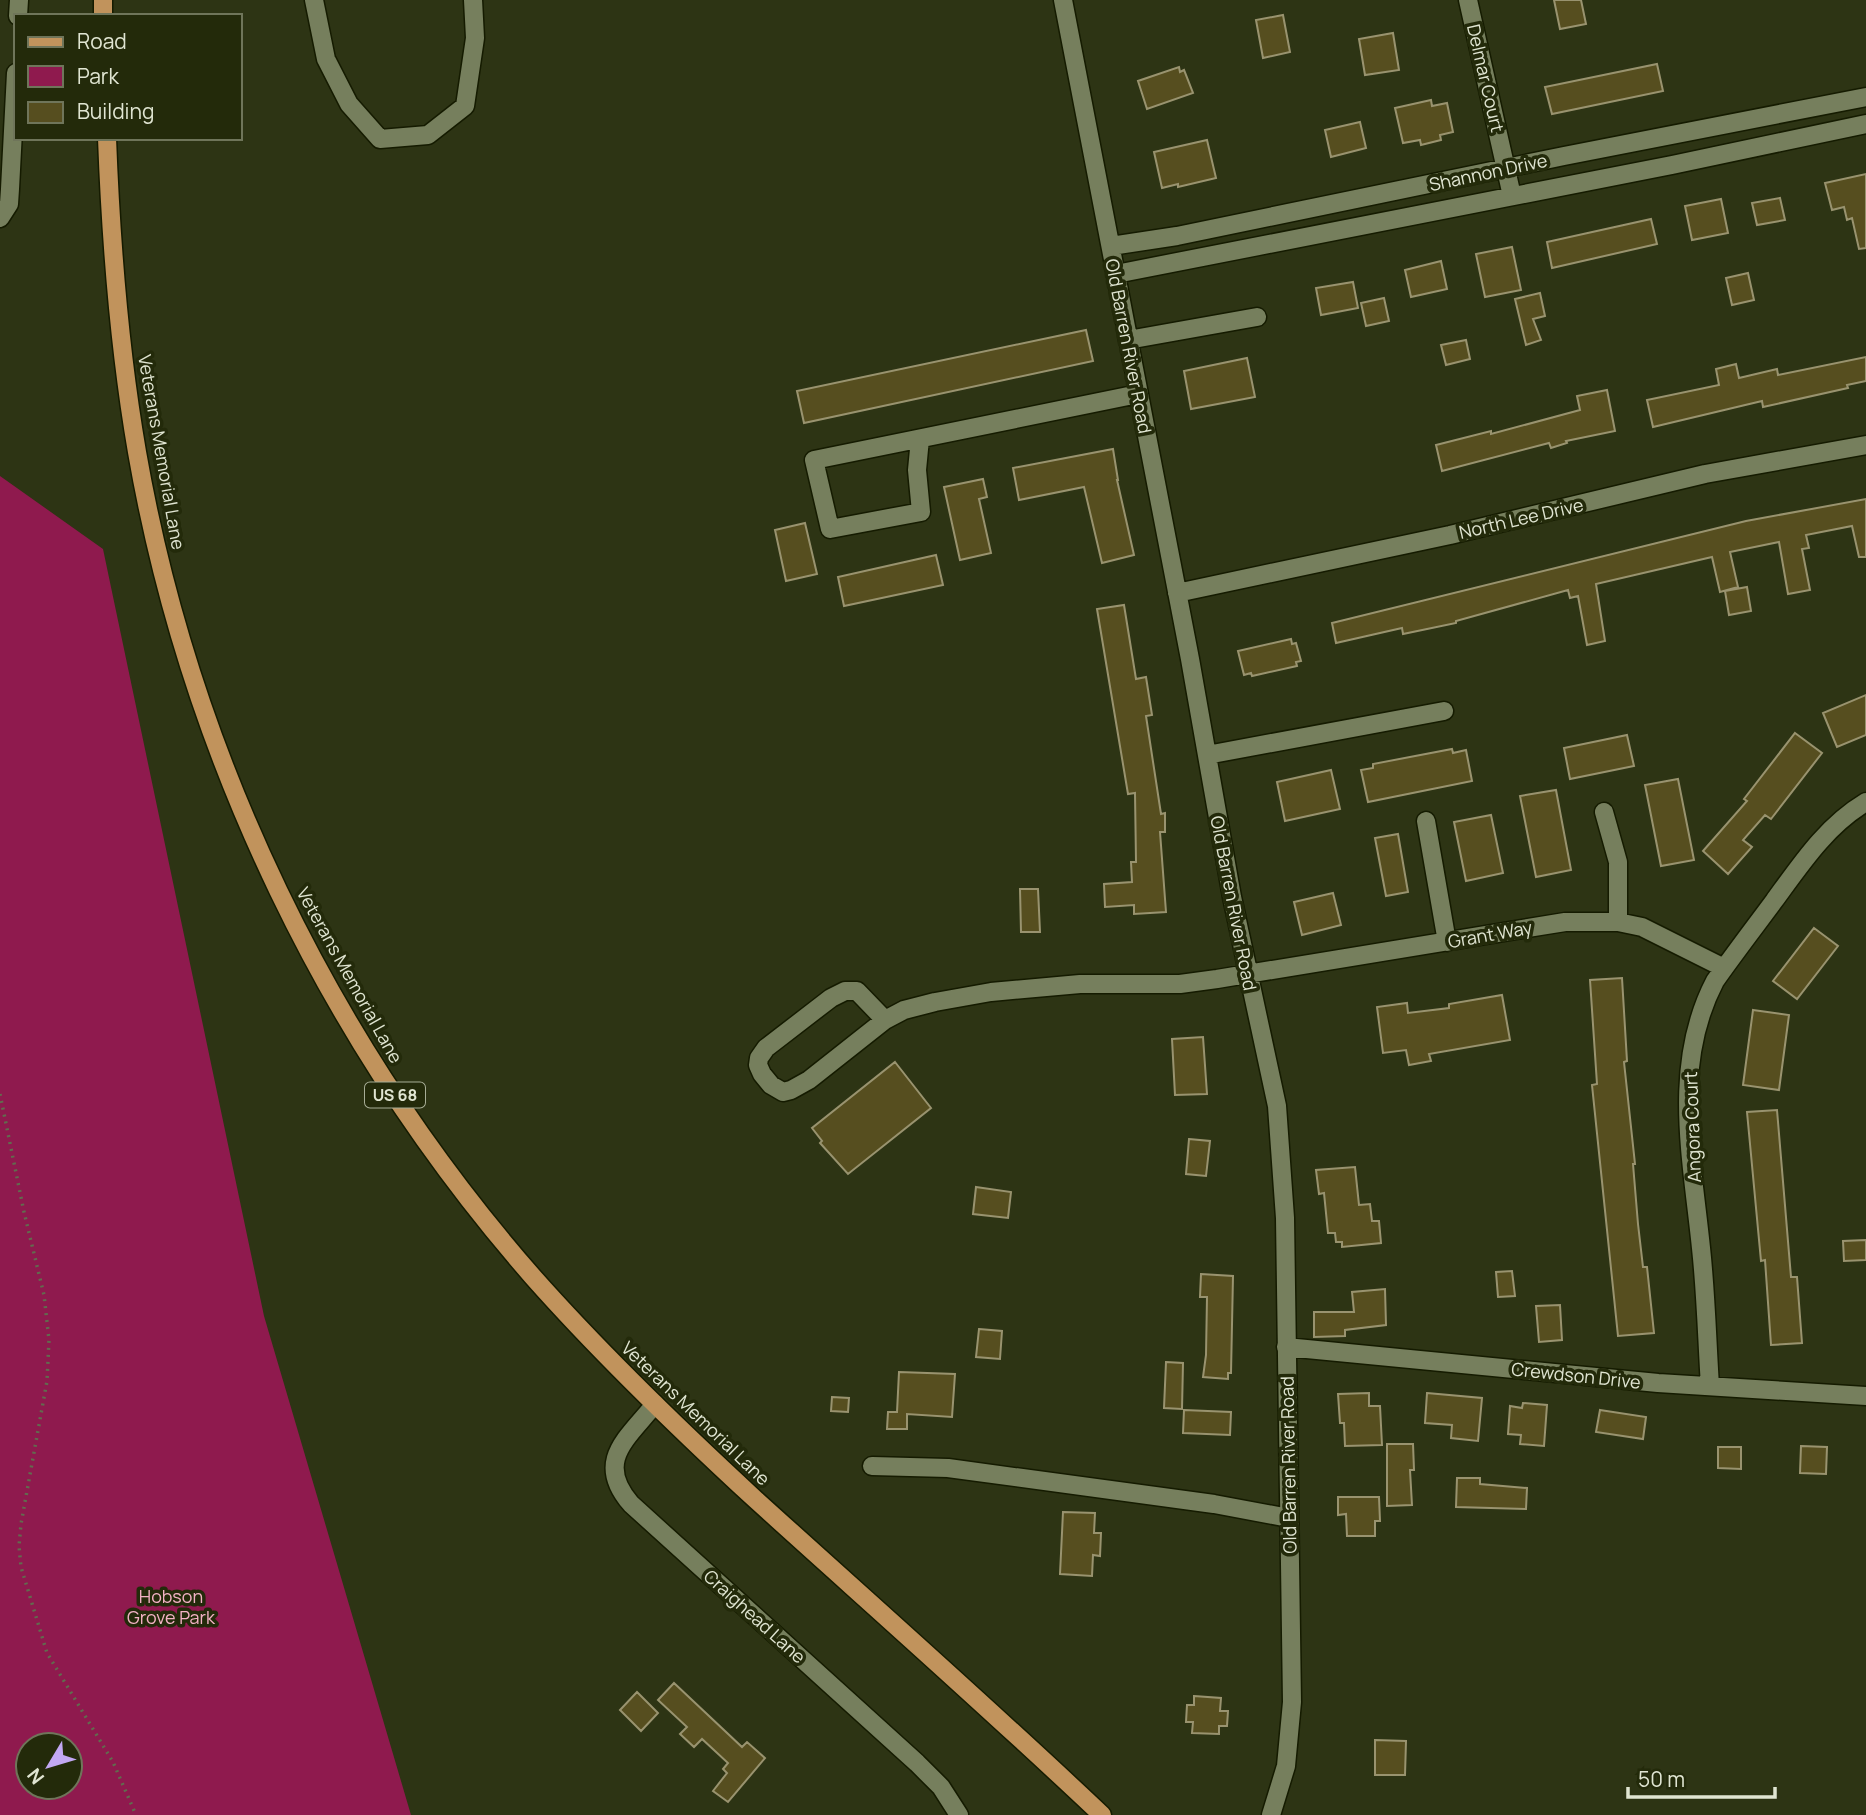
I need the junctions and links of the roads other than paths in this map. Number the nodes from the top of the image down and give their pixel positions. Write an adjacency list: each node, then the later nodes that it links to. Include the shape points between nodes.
1 (314, 0): 2 (street, via 326,59 349,104 380,139 428,135 465,106 475,38)
2 (473, 0)
3 (1063, 0): 16 (street, Old Barren River Road)
4 (1468, 0): 11 (street, Delmar Court)
5 (1866, 97): 7 (street, Shannon Drive)
6 (14, 112): 14 (street, via 9,204)
7 (1779, 114): 10 (street); 11 (street, Shannon Drive)
8 (1866, 124): 10 (street, Shannon Drive)
9 (107, 140): 37 (main road, Veterans Memorial Lane / US 68, via 116,294 140,466 180,631 239,802 315,962 412,1121 506,1245 580,1329)
10 (1783, 141): 12 (street, Shannon Drive)
11 (1506, 169): 12 (street, Delmar Court); 13 (street, Shannon Drive)
12 (1512, 196): 15 (street, Shannon Drive)
13 (1309, 209): 15 (street); 16 (street, Shannon Drive)
14 (0, 218)
15 (1315, 236): 17 (street, Shannon Drive)
16 (1111, 246): 17 (street, Old Barren River Road)
17 (1116, 274): 19 (street, Old Barren River Road)
18 (1257, 317): 19 (street)
19 (1128, 340): 20 (street, Old Barren River Road)
20 (1138, 394): 21 (street); 23 (street, Old Barren River Road)
21 (920, 439): 21 (street, via 814,460 830,529 921,512)
22 (1866, 445): 23 (street, North Lee Drive, via 1705,474)
23 (1177, 593): 25 (street, Old Barren River Road)
24 (1444, 711): 25 (street)
25 (1207, 755): 32 (street, Old Barren River Road)
26 (1866, 802): 31 (street, Angora Court, via 1822,837)
27 (1604, 812): 29 (street, via 1618,862)
28 (1426, 821): 30 (street)
29 (1618, 922): 30 (street, Grant Way, via 1538,925); 31 (street, Grant Way, via 1662,936)
30 (1447, 942): 32 (street, Grant Way)
31 (1724, 968): 35 (street, Angora Court, via 1696,1025 1689,1075 1690,1151 1703,1261)
32 (1247, 973): 33 (street, Grant Way, via 1180,984 1080,984 977,994 904,1010); 34 (street, Old Barren River Road, via 1277,1106 1285,1219)
33 (885, 1020): 33 (street, Grant Way, via 791,1090 777,1090 758,1065 766,1048 845,991 857,991)
34 (1286, 1347): 35 (street, Crewdson Drive); 39 (street, Old Barren River Road)
35 (1710, 1386): 36 (street, Crewdson Drive)
36 (1866, 1396)
37 (656, 1404): 40 (street, Craighead Lane, via 616,1453 613,1472 621,1492 917,1763 941,1787); 41 (main road, Veterans Memorial Lane / US 68)
38 (873, 1466): 39 (street, via 948,1468)
39 (1289, 1518): 42 (street, Old Barren River Road, via 1291,1735)
40 (959, 1815)
41 (1102, 1815)
42 (1271, 1815)

